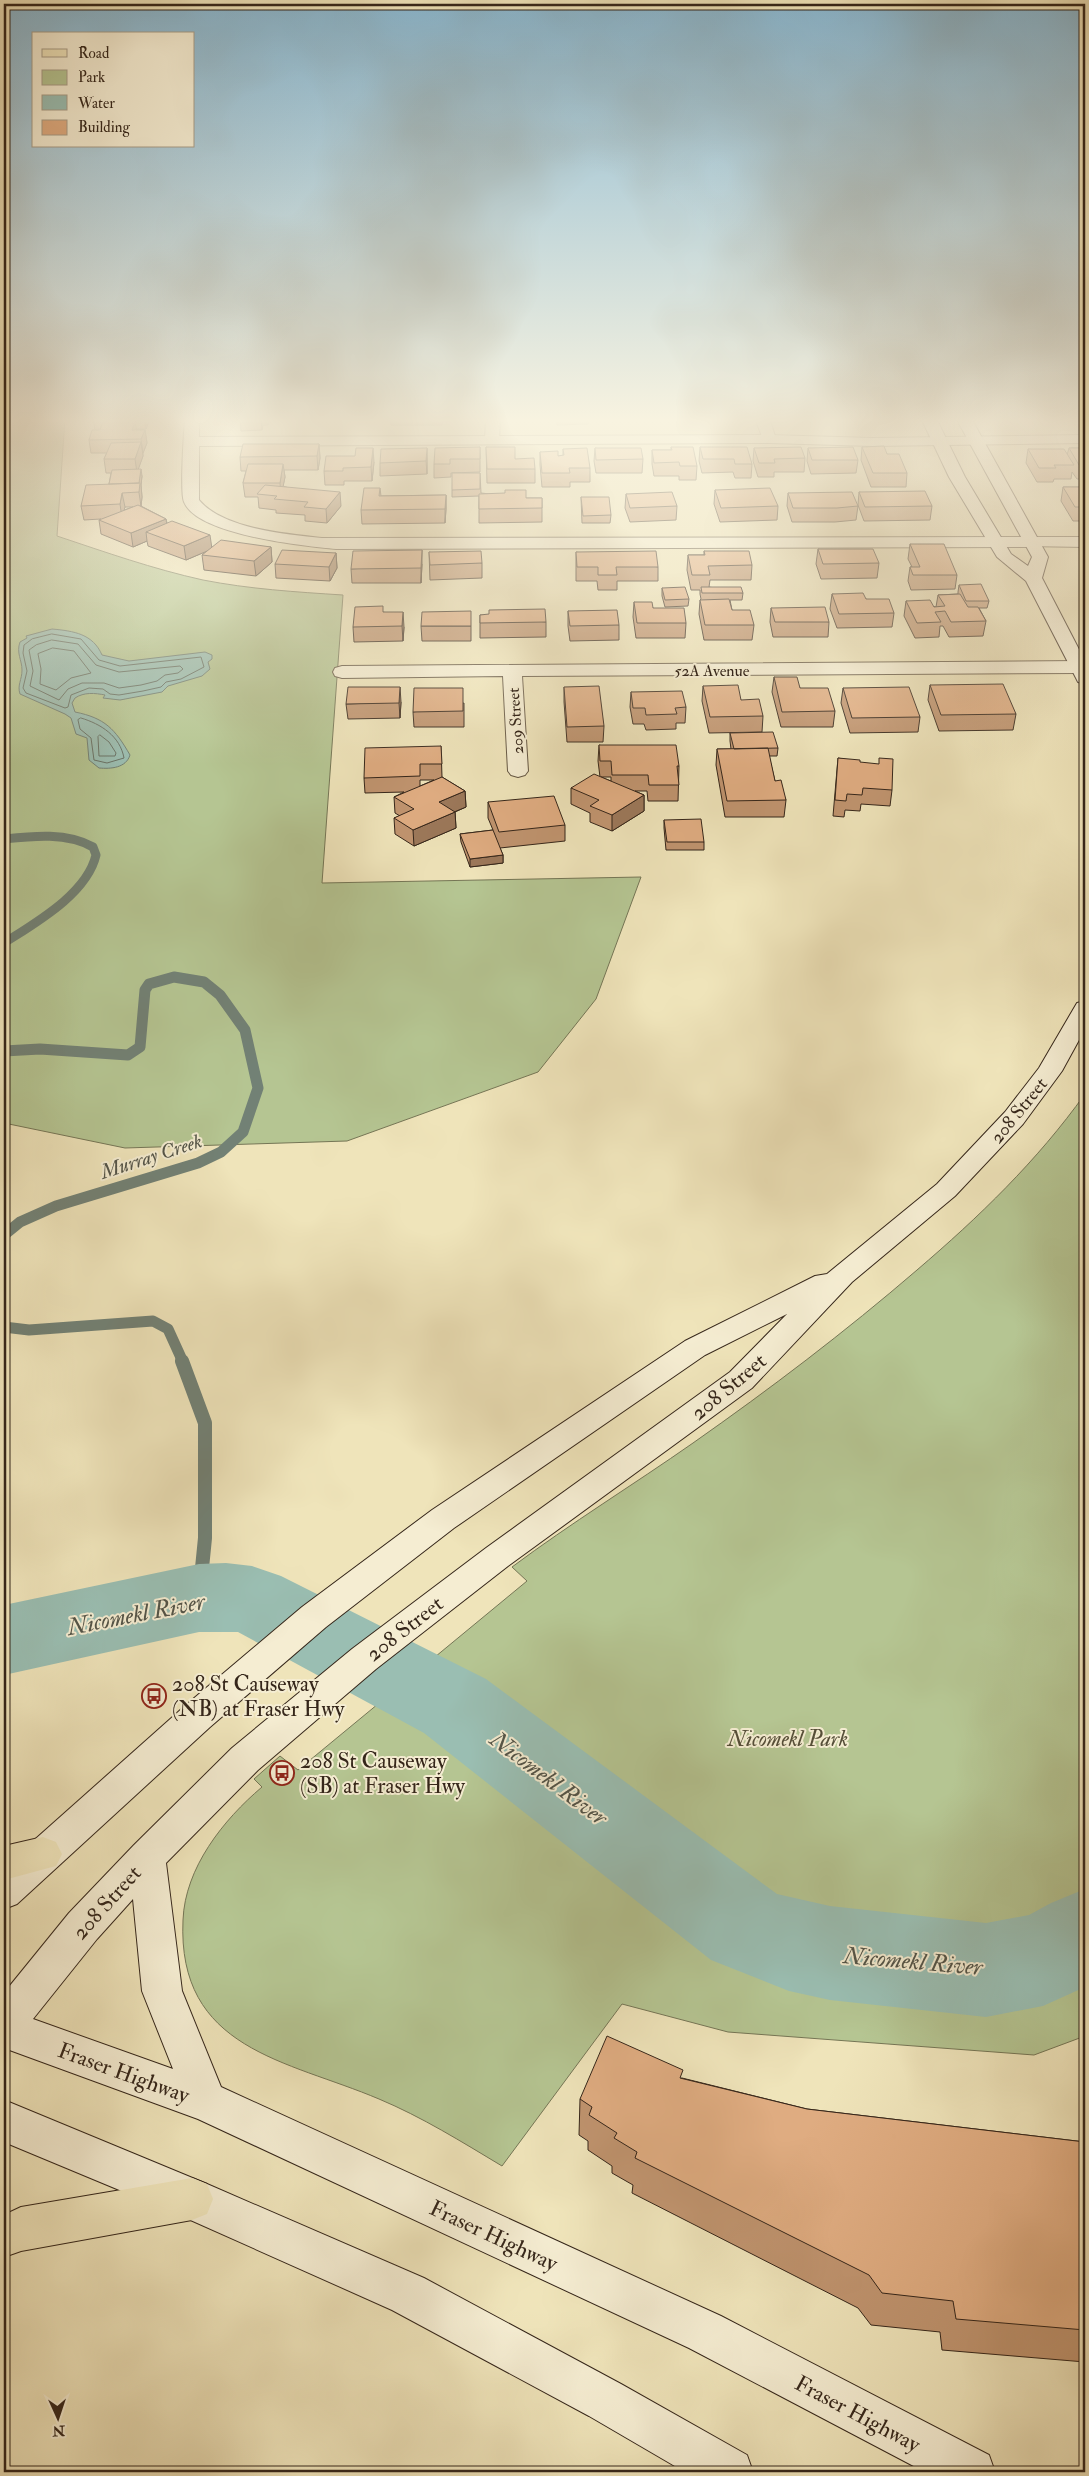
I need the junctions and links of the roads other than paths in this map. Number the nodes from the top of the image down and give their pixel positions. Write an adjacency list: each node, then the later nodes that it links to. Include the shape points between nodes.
1 (265, 534): 4 (street, via 299,542 336,544)
2 (992, 534): 4 (street)
3 (1027, 534): 5 (street)
4 (996, 541): 5 (street); 7 (street, via 1005,557)
5 (1032, 542): 6 (street); 7 (street, via 1040,557)
6 (1085, 542)
7 (1033, 578): 10 (street)
8 (512, 671): 9 (street, 52A Avenue); 10 (street, 52A Avenue); 11 (street, 209 Street)
9 (342, 672)
10 (1083, 673)
11 (518, 771)
12 (1085, 1008): 13 (street, 208 Street, via 1050,1071 1001,1132 946,1190)
13 (842, 1275): 14 (street, 208 Street, via 695,1348 443,1519 314,1617); 15 (street, 208 Street, via 741,1380 496,1557 364,1659 245,1759)
14 (44, 1854): 16 (main road); 17 (street, 208 Street)
15 (147, 1857): 18 (street, 208 Street, via 83,1926); 20 (street, via 162,1991)
16 (4, 1863)
17 (4, 1891)
18 (4, 2024)
19 (4, 2028): 20 (street, Fraser Highway)
20 (206, 2101): 25 (street, Fraser Highway, via 704,2332)
21 (4, 2121): 22 (street)
22 (192, 2199): 23 (main road, via 21,2228); 24 (street, via 408,2294 605,2400)
23 (4, 2236)
24 (730, 2472)
25 (972, 2472)

